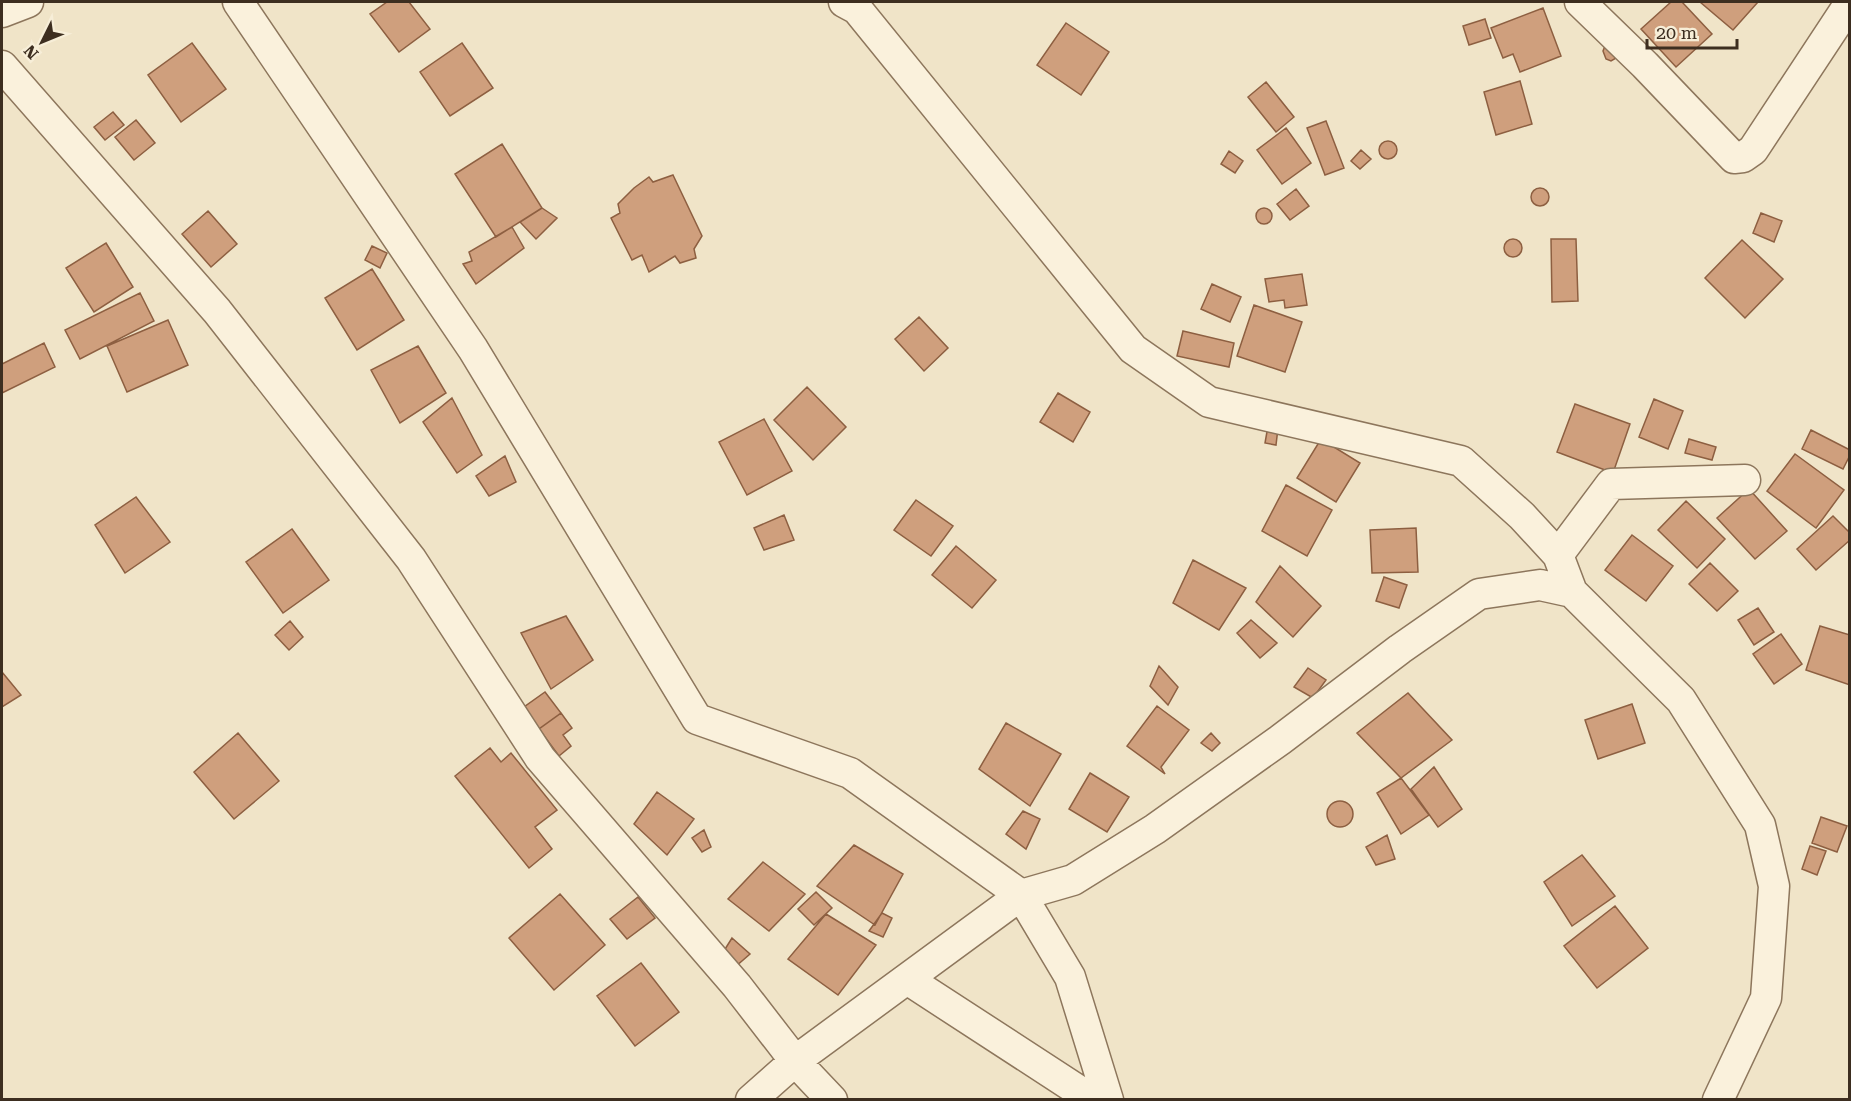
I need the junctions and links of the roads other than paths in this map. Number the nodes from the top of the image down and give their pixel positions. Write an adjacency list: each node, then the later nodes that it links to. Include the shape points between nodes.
1 (28, 2): 6 (street)
2 (238, 2): 11 (street, via 473,349 697,719 850,772)
3 (844, 2): 9 (street, via 857,9 1133,349 1209,402 1461,461 1522,516)
4 (1580, 2): 5 (street, via 1734,158 1753,150)
5 (1850, 3)
6 (2, 12)
7 (2, 66): 13 (street, via 217,311 411,559 540,758 737,986)
8 (1745, 480): 9 (street, via 1611,484)
9 (1557, 555): 10 (street)
10 (1572, 592): 11 (street, via 1540,585 1479,594 1155,829 1073,880); 18 (street, via 1682,700 1760,825 1774,886 1766,998)
11 (1021, 895): 12 (street); 17 (street, via 1070,977)
12 (907, 979): 13 (street); 16 (street)
13 (795, 1061): 14 (street); 15 (street)
14 (752, 1100)
15 (832, 1100)
16 (1094, 1100)
17 (1108, 1100)
18 (1718, 1100)

